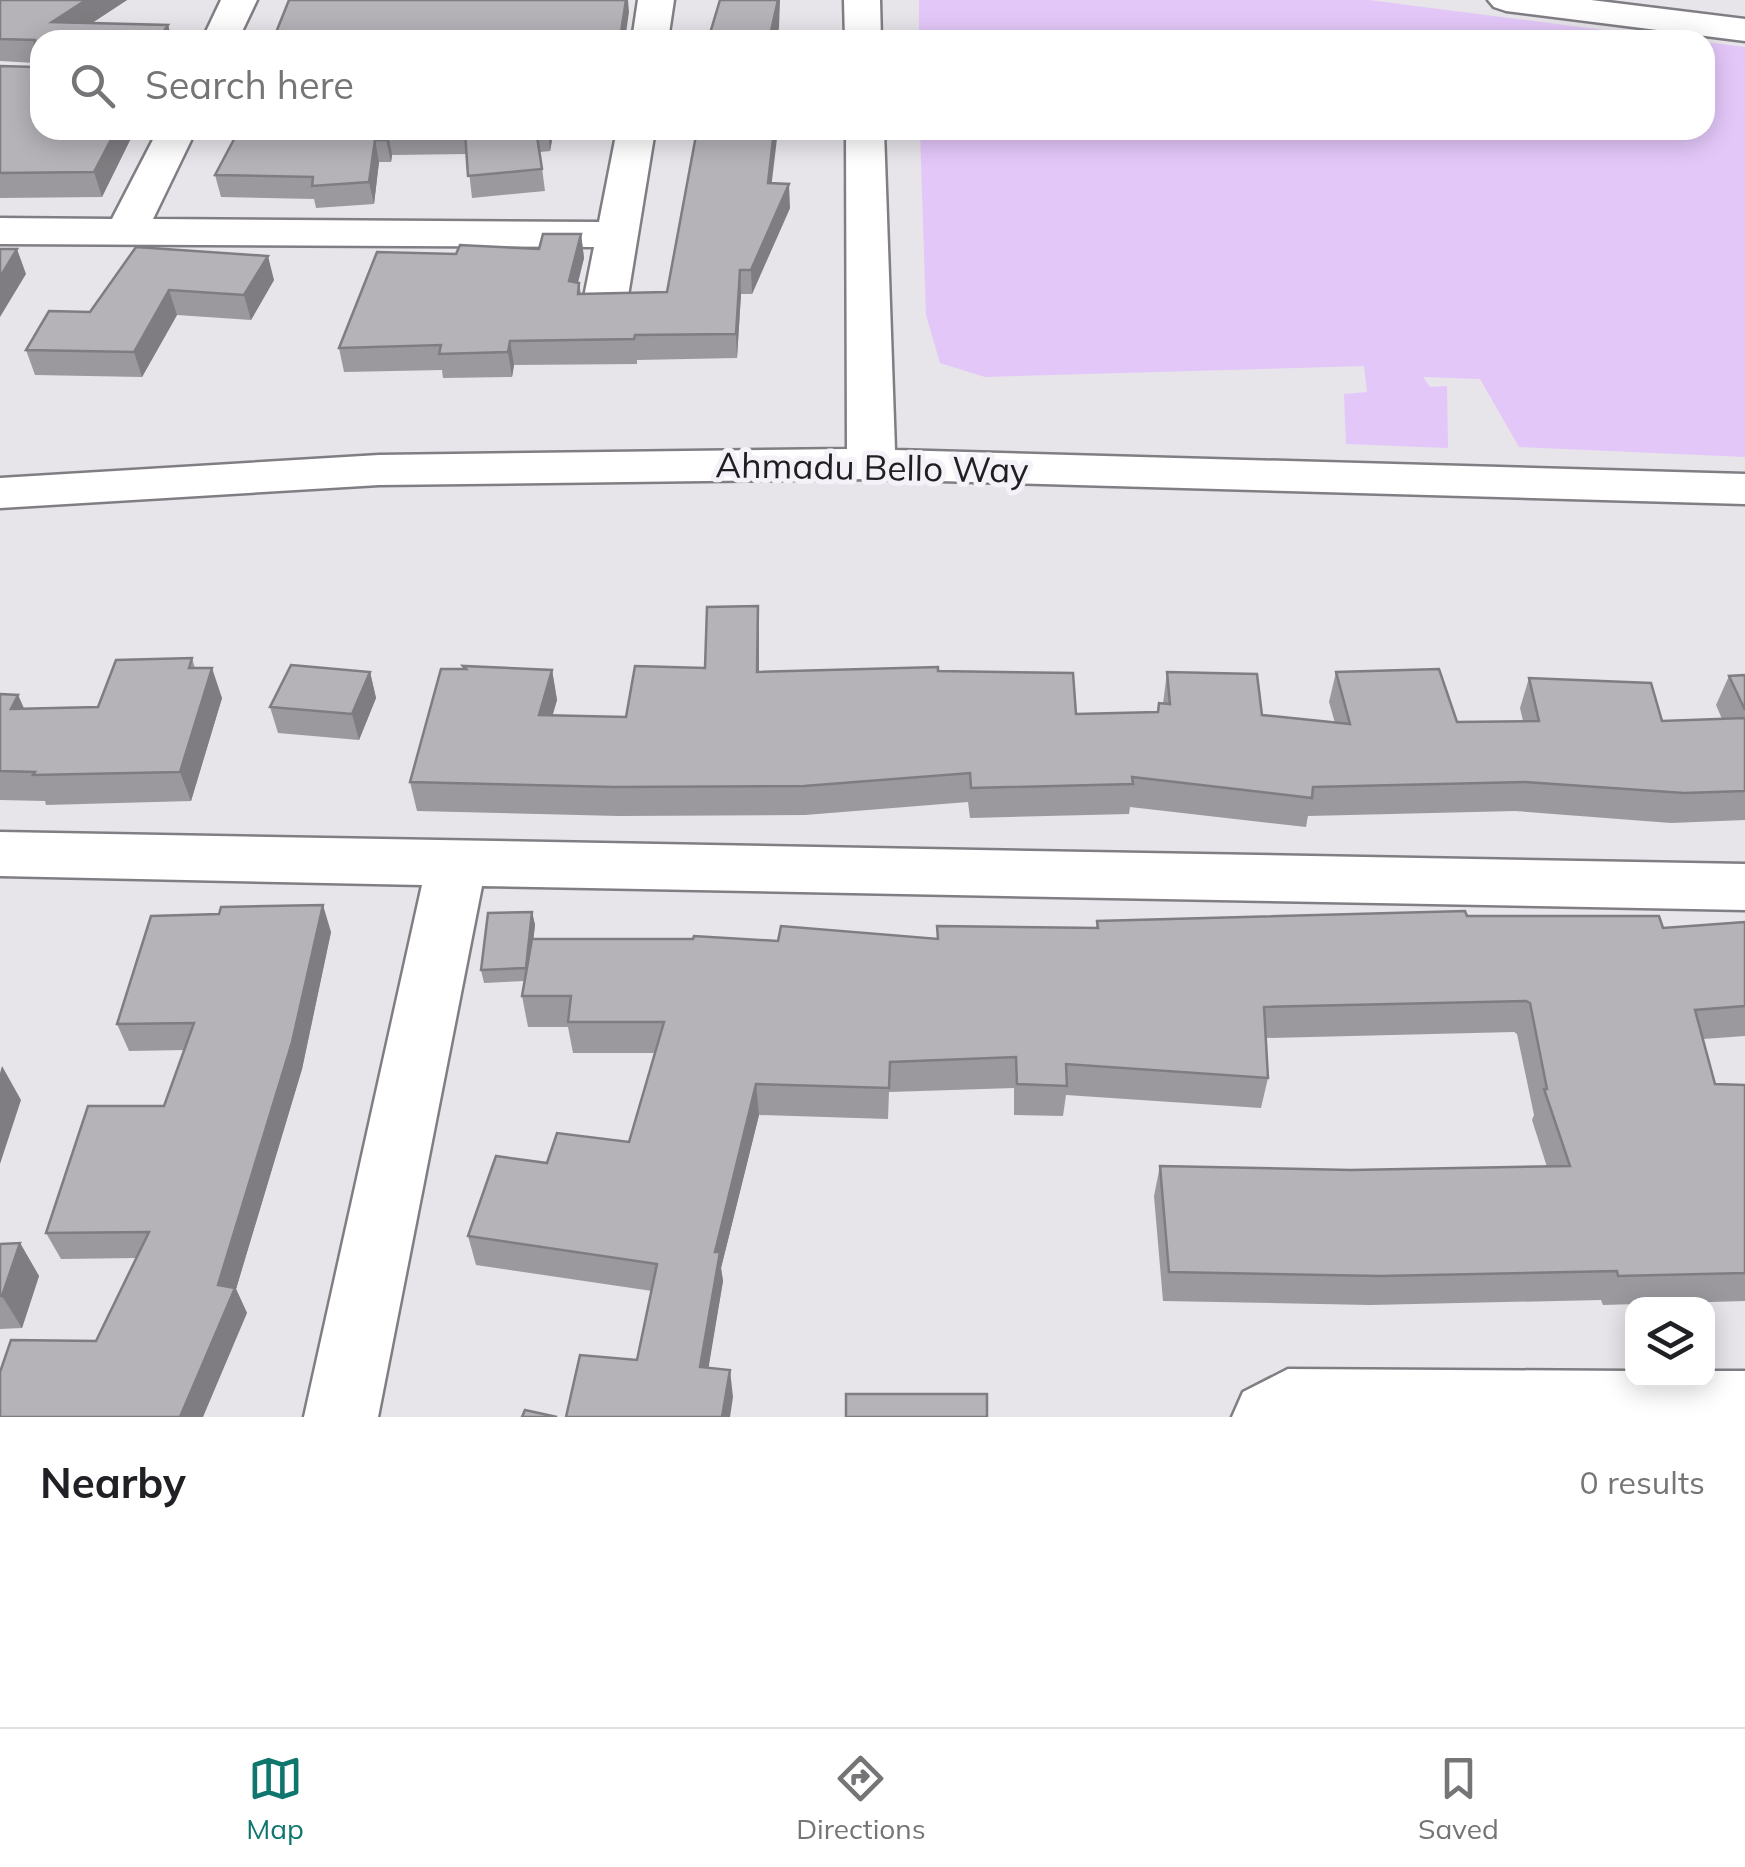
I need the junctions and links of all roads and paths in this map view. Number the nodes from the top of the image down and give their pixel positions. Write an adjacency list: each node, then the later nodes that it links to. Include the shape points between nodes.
1 (239, 0): 5 (street)
2 (656, 0): 6 (street)
3 (862, 0): 7 (street)
4 (1506, 0): 8 (street)
5 (225, 30)
6 (652, 30)
7 (863, 30)
8 (1745, 30)
9 (172, 140): 13 (street)
10 (634, 140): 14 (street)
11 (864, 140): 16 (street)
12 (0, 232): 13 (street)
13 (126, 232): 14 (street)
14 (619, 235): 15 (street)
15 (604, 302)
16 (872, 464): 17 (street, Ahmadu Bello Way); 18 (street, Ahmadu Bello Way, via 380,470)
17 (1745, 490)
18 (0, 493)
19 (0, 854): 20 (street)
20 (457, 862): 21 (street); 23 (street)
21 (1745, 887)
22 (1745, 1407): 24 (street, via 1288,1405)
23 (341, 1417)
24 (1269, 1417)

